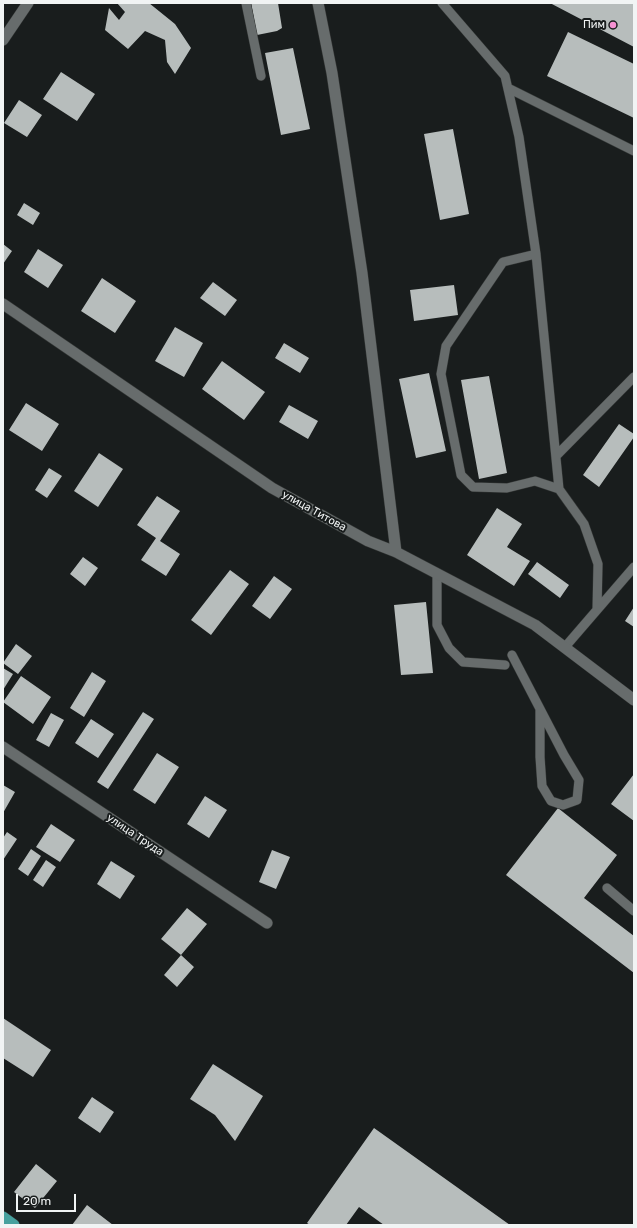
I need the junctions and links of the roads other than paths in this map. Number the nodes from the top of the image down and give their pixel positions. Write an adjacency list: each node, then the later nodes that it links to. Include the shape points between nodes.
1 (28, 3): 5 (street)
2 (246, 3): 6 (lane)
3 (318, 3): 14 (street, via 332,73 362,274)
4 (442, 3): 7 (lane, via 506,76)
5 (3, 40)
6 (261, 76)
7 (508, 88): 8 (lane); 9 (lane, via 519,137)
8 (634, 151)
9 (536, 254): 12 (lane); 13 (lane, via 503,262 446,346 441,374 461,475 472,487 507,488 535,481)
10 (3, 304): 14 (street, улица Титова, via 272,488 368,541)
11 (634, 376): 12 (lane)
12 (556, 456): 13 (lane)
13 (559, 489): 17 (lane, via 584,524 598,564)
14 (396, 552): 16 (street, улица Титова)
15 (634, 567): 17 (lane)
16 (437, 574): 18 (street, улица Титова, via 535,624); 20 (lane, via 437,625 449,648 463,662)
17 (597, 610): 18 (lane)
18 (565, 647): 21 (street, улица Титова)
19 (512, 655): 22 (lane)
20 (505, 665)
21 (634, 700)
22 (540, 710): 22 (lane, via 579,780 577,800 563,805 551,801 542,786)
23 (3, 747): 26 (street, улица Труда)
24 (606, 888): 25 (lane)
25 (634, 911)
26 (267, 923)
27 (3, 1217): 28 (main road)
28 (14, 1225)

